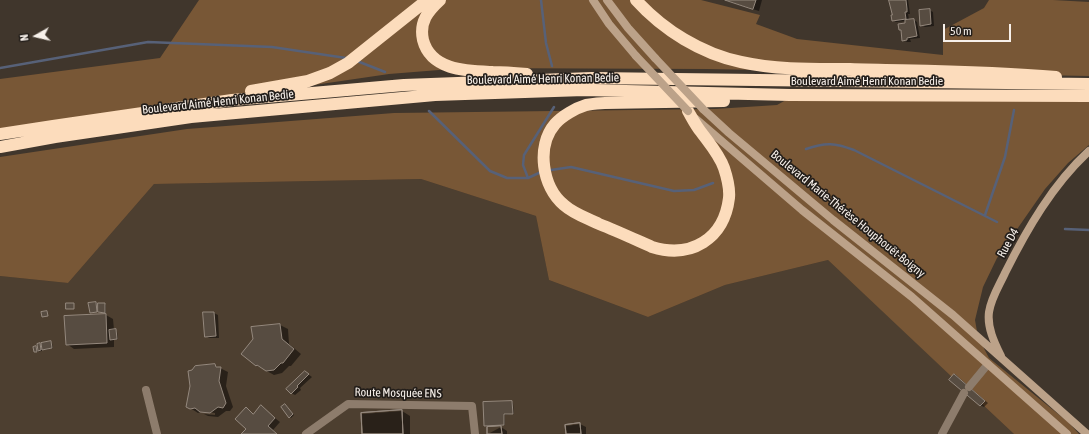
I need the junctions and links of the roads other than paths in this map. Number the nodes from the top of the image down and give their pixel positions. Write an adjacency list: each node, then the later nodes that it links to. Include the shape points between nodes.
1 (427, 0): 12 (highway, via 364,51 330,74 302,83 254,90)
2 (440, 0): 6 (highway, via 429,10 423,21 425,46 439,62 463,70)
3 (593, 0): 13 (main road, Boulevard Marie-Thérèse Houphouët-Boigny, bridge, via 636,56)
4 (607, 0): 17 (main road, Boulevard Marie-Thérèse Houphouët-Boigny, bridge, via 655,58 728,133 953,315)
5 (636, 0): 7 (highway, via 665,26 700,48 741,62 788,68 1013,73)
6 (592, 78): 8 (highway, Boulevard Aimé Henri Konan Bedie); 9 (highway, Boulevard Aimé Henri Konan Bedie)
7 (1089, 80)
8 (1089, 84)
9 (405, 91): 10 (highway, Boulevard Aimé Henri Konan Bedie, via 435,95 584,90); 12 (highway, Boulevard Aimé Henri Konan Bedie, via 379,87); 15 (highway, Boulevard Aimé Henri Konan Bedie, via 191,117)
10 (790, 95): 11 (highway, Boulevard Aimé Henri Konan Bedie); 13 (highway, via 772,100 586,105 569,113 555,124 547,140 544,152 550,188 564,205 577,214 652,247 664,251 677,251 702,244 721,223 729,197 728,185 724,167 718,156)
11 (1089, 96)
12 (232, 100): 14 (highway, Boulevard Aimé Henri Konan Bedie)
13 (688, 112): 18 (main road, Boulevard Marie-Thérèse Houphouët-Boigny, via 802,210 912,297)
14 (0, 134)
15 (0, 147)
16 (1089, 151): 17 (main road, Rue D4, via 1056,188 1022,241 991,300 990,328)
17 (1003, 360): 25 (main road, Boulevard Marie-Thérèse Houphouët-Boigny)
18 (988, 364): 23 (street, via 966,390); 24 (main road, Boulevard Marie-Thérèse Houphouët-Boigny)
19 (146, 390): 20 (street)
20 (157, 434)
21 (306, 434): 22 (street, Route Mosquée ENS, via 348,404 472,406)
22 (475, 434)
23 (942, 434)
24 (1067, 434)
25 (1087, 434)

